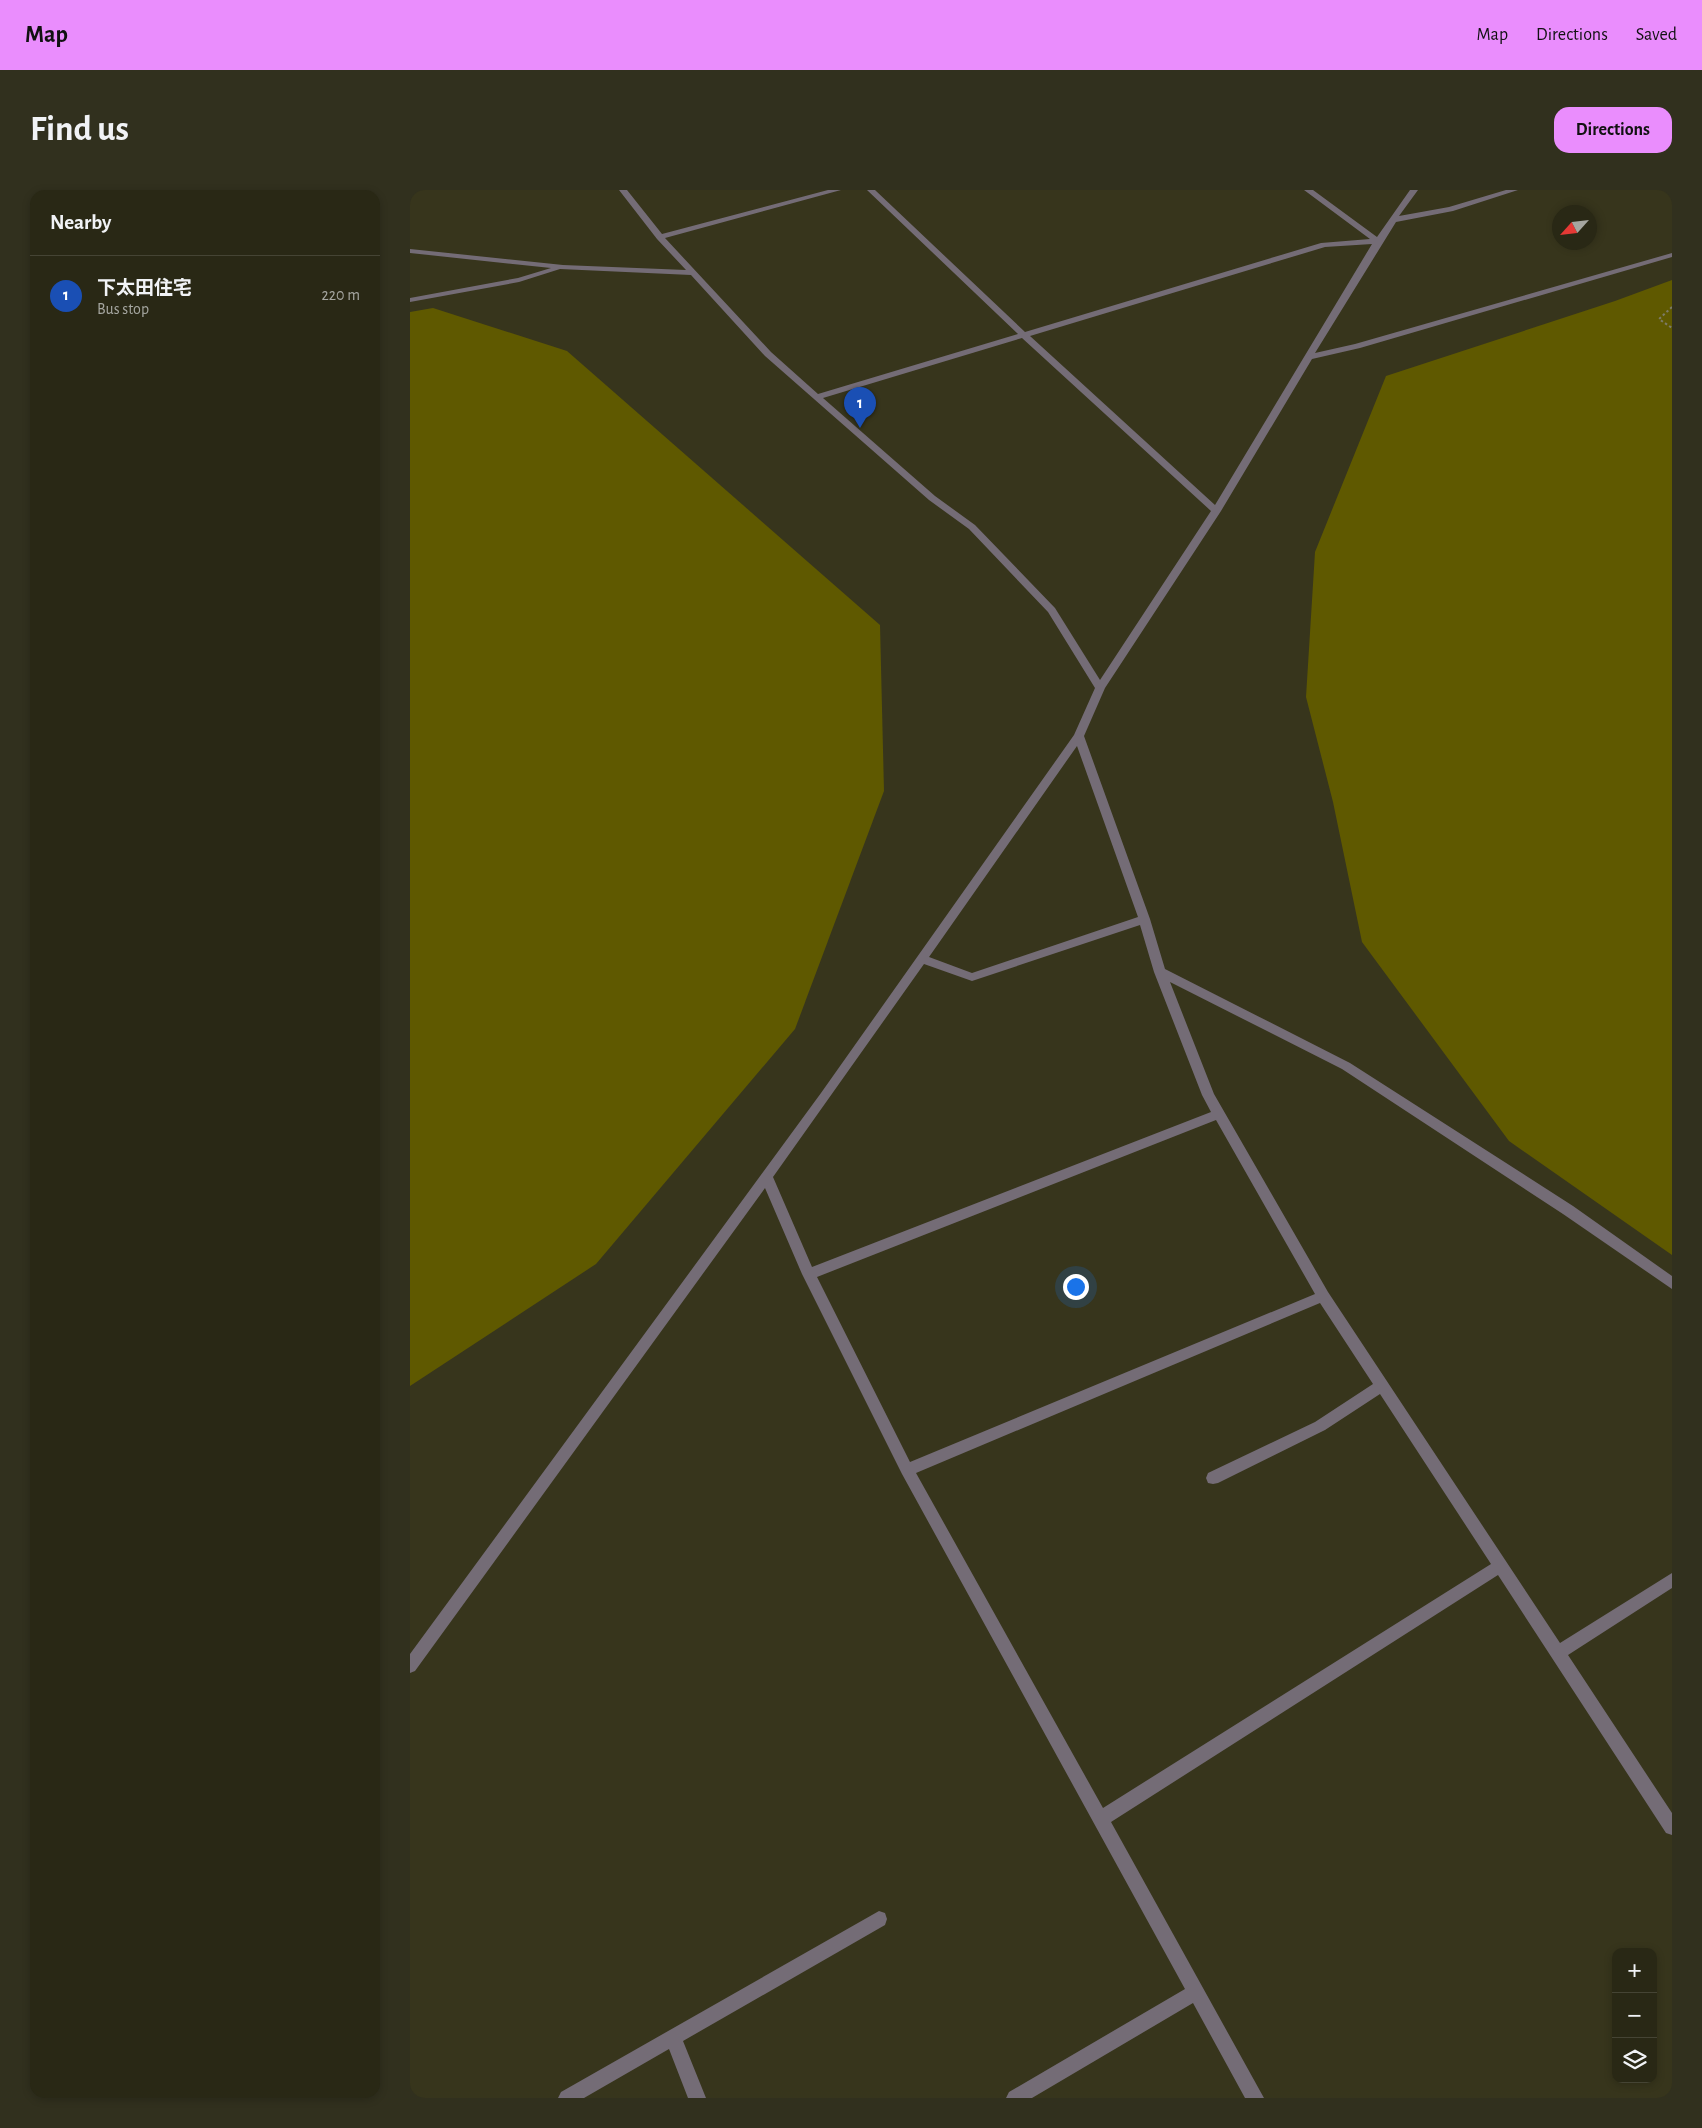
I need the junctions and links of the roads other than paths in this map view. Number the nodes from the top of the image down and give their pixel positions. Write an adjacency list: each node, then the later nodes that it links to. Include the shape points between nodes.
1 (623, 190): 8 (street)
2 (837, 190): 8 (street)
3 (870, 190): 15 (street)
4 (1308, 190): 9 (street)
5 (1414, 190): 7 (street)
6 (1514, 190): 7 (street, via 1450,209)
7 (1392, 220): 9 (street)
8 (660, 237): 13 (street)
9 (1378, 241): 15 (street, via 1324,245); 16 (street)
10 (410, 251): 12 (street)
11 (1672, 255): 16 (street, via 1357,346)
12 (563, 267): 13 (street); 14 (street, via 519,280)
13 (693, 273): 17 (street, via 768,354)
14 (410, 300)
15 (1024, 335): 17 (street); 18 (street)
16 (1308, 357): 18 (street)
17 (816, 398): 19 (street, via 932,498 972,527 1052,610)
18 (1216, 511): 19 (street)
19 (1100, 688): 20 (street)
20 (1080, 736): 21 (street); 22 (street)
21 (1144, 919): 22 (street, via 972,978); 23 (street)
22 (922, 959): 25 (street)
23 (1160, 972): 24 (street); 27 (street, via 1346,1066 1568,1210)
24 (1219, 1114): 26 (street); 28 (street)
25 (766, 1176): 26 (street); 35 (street)
26 (809, 1274): 30 (street)
27 (1672, 1283)
28 (1323, 1296): 29 (street); 30 (street)
29 (1382, 1385): 31 (street, via 1320,1426); 32 (street)
30 (907, 1470): 36 (street)
31 (1213, 1478)
32 (1500, 1566): 34 (street); 36 (street)
33 (1672, 1580): 34 (street)
34 (1558, 1653): 37 (street)
35 (410, 1666)
36 (1101, 1819): 39 (street)
37 (1672, 1827)
38 (879, 1919): 40 (street)
39 (1196, 1992): 43 (street); 44 (street)
40 (673, 2037): 41 (street); 42 (street)
41 (567, 2098)
42 (696, 2098)
43 (1015, 2098)
44 (1255, 2098)

